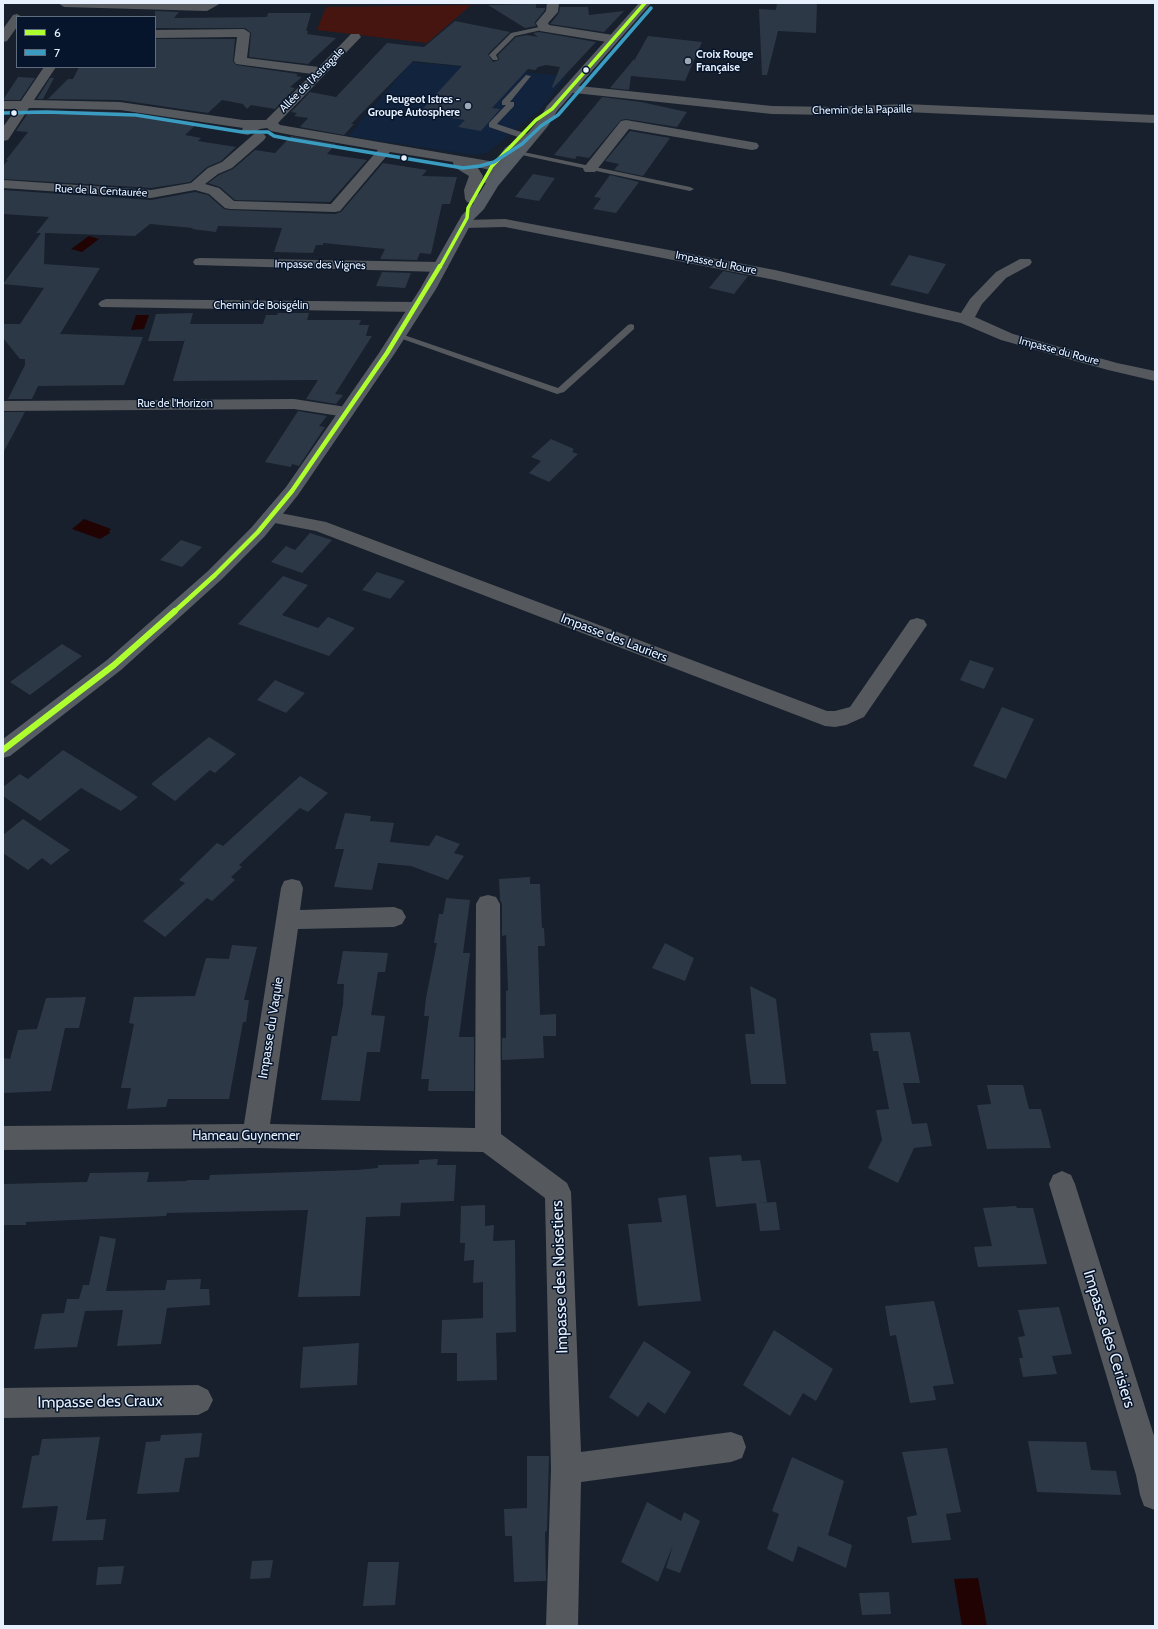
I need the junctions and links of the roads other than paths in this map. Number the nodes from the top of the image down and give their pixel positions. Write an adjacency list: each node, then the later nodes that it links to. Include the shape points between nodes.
1 (64, 3): 2 (street, via 207,7)
2 (215, 3)
3 (553, 3): 6 (street, via 552,12 542,24)
4 (645, 3): 10 (main road)
5 (16, 20): 9 (street)
6 (544, 28): 10 (street); 11 (lane, via 513,34 492,55)
7 (156, 34): 13 (street, via 244,33 240,61)
8 (355, 37): 13 (street, Allée de l'Astragale)
9 (3, 38)
10 (613, 39): 15 (main road)
11 (495, 59)
12 (49, 68): 17 (street)
13 (322, 71): 19 (street, Allée de l'Astragale)
14 (528, 76): 21 (lane, via 505,103 511,104 492,125)
15 (570, 89): 18 (street, Chemin de la Papaille, via 772,110 905,108); 21 (main road, via 543,123)
16 (3, 105): 17 (street)
17 (24, 106): 19 (street, via 129,112); 20 (street)
18 (1155, 119)
19 (264, 130): 23 (street); 25 (street); 29 (street, Allée de l'Astragale, via 227,164)
20 (3, 136)
21 (523, 136): 24 (main road); 25 (street, via 490,155); 26 (main road)
22 (752, 146): 27 (street, via 626,124)
23 (383, 152): 25 (street); 29 (street, Rue de la Centaurée, via 335,208 230,205 214,191)
24 (517, 152): 27 (lane); 31 (main road)
25 (462, 162): 26 (street); 31 (street, via 476,176 470,190)
26 (493, 167): 31 (street)
27 (590, 168): 30 (lane)
28 (3, 184): 29 (street, Rue de la Centaurée, via 150,194)
29 (195, 186)
30 (690, 189)
31 (477, 201): 32 (main road)
32 (466, 221): 35 (main road); 38 (street, Impasse du Roure, via 513,224 762,272)
33 (200, 262): 35 (street, Impasse des Vignes)
34 (1026, 262): 38 (street, via 1001,275 975,302)
35 (440, 267): 37 (main road)
36 (106, 304): 37 (street, Chemin de Boisgélin)
37 (416, 307): 40 (main road)
38 (966, 318): 41 (street, Impasse du Roure, via 1007,337)
39 (631, 328): 40 (lane, via 557,391)
40 (398, 336): 43 (main road)
41 (1155, 376)
42 (3, 406): 43 (street, Rue de l'Horizon, via 294,404)
43 (346, 412): 44 (main road, via 292,491)
44 (270, 518): 45 (street, Impasse des Lauriers, via 320,526 825,718 840,718 857,712); 46 (main road, via 216,575 114,665)
45 (918, 625)
46 (3, 750)
47 (292, 888): 50 (street, Impasse du Vaquie)
48 (488, 904): 53 (street)
49 (394, 917): 50 (street)
50 (287, 920): 51 (street, Impasse du Vaquie)
51 (255, 1136): 52 (street, Hameau Guynemer); 53 (street, Hameau Guynemer)
52 (3, 1138)
53 (488, 1140): 58 (street, Impasse des Noisetiers, via 558,1192)
54 (1062, 1184): 59 (street, Impasse des Cerisiers)
55 (198, 1400): 56 (street, Impasse des Craux)
56 (3, 1403)
57 (730, 1447): 58 (street)
58 (566, 1469): 60 (street, Impasse des Noisetiers)
59 (1155, 1495)
60 (562, 1626)

